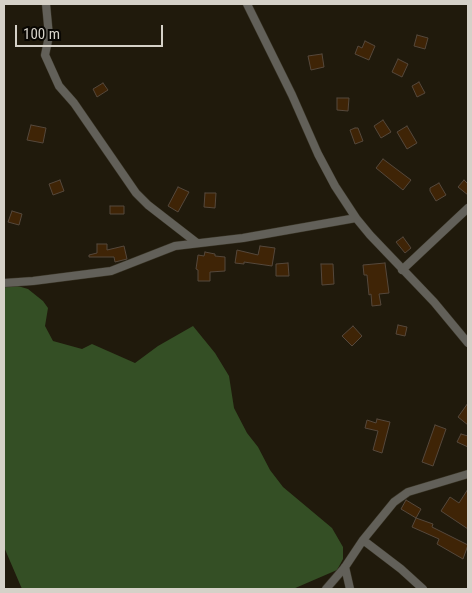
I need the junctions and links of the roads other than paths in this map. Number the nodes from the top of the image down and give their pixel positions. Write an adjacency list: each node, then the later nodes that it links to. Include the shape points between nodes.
1 (46, 4): 5 (street, via 49,36 45,55 59,86 136,193)
2 (247, 4): 4 (street, via 321,161)
3 (468, 208): 6 (street)
4 (356, 218): 5 (street); 6 (street)
5 (197, 243): 7 (street, via 166,248 111,271)
6 (402, 270): 8 (street)
7 (4, 283)
8 (468, 343)
9 (468, 474): 10 (street, via 408,492 394,502)
10 (363, 540): 11 (street); 14 (street)
11 (345, 568): 12 (street); 13 (street)
12 (326, 589)
13 (350, 589)
14 (424, 589)

